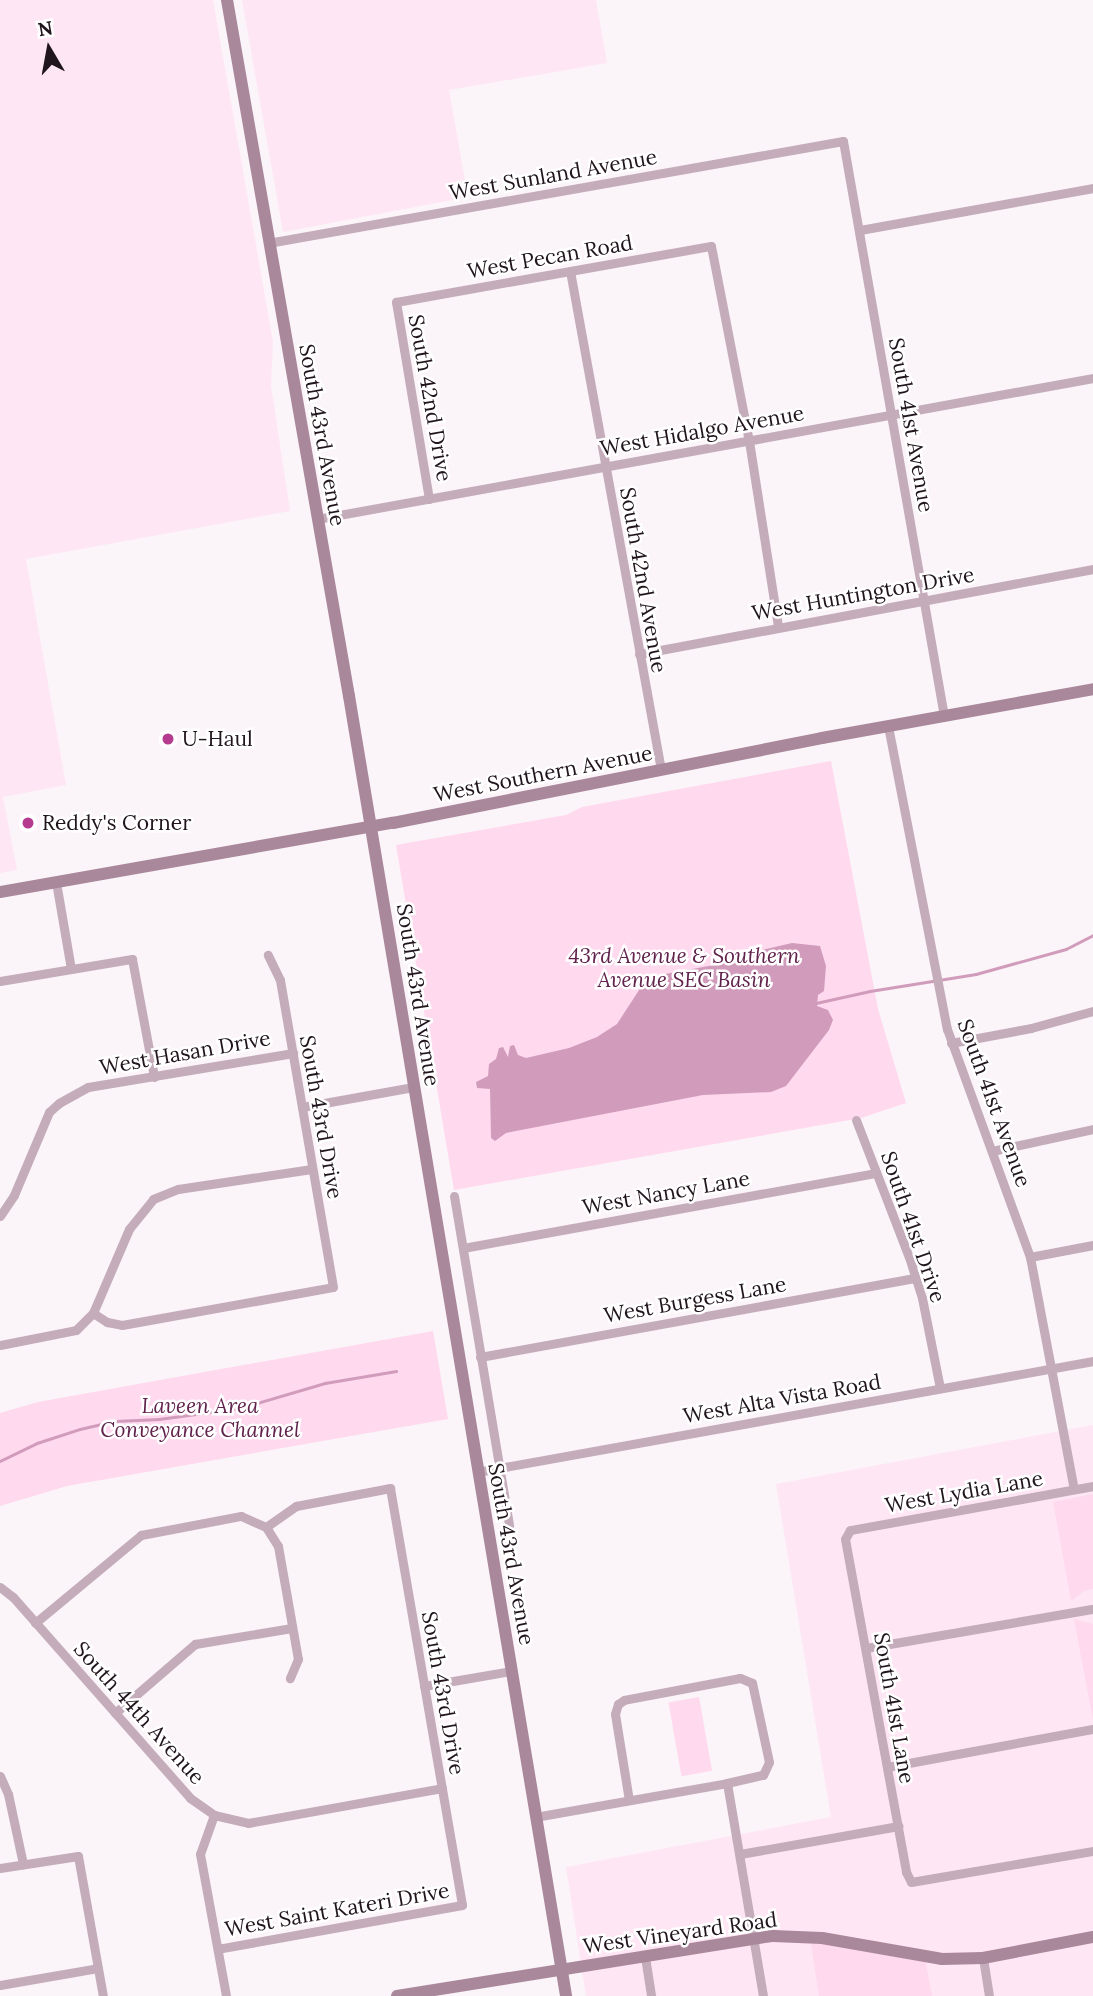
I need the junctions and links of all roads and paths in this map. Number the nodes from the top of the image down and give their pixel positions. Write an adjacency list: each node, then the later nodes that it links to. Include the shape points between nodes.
1 (227, 0): 5 (main road, South 43rd Avenue)
2 (843, 141): 4 (street, South 41st Avenue); 5 (street, West Sunland Avenue)
3 (1093, 188): 4 (street)
4 (860, 230): 9 (street, South 41st Avenue)
5 (268, 243): 13 (main road, South 43rd Avenue)
6 (570, 271): 7 (street, West Pecan Road); 10 (street, West Pecan Road, via 711,246); 11 (street, South 42nd Avenue)
7 (396, 302): 12 (street, South 42nd Drive)
8 (1093, 378): 9 (street, West Hidalgo Avenue)
9 (892, 414): 10 (street, West Hidalgo Avenue); 15 (street, South 41st Avenue)
10 (749, 441): 11 (street, West Hidalgo Avenue); 16 (street)
11 (605, 467): 12 (street, West Hidalgo Avenue); 17 (street, South 42nd Avenue)
12 (429, 499): 13 (street, West Hidalgo Avenue)
13 (317, 519): 22 (main road, South 43rd Avenue)
14 (1093, 569): 15 (street, West Huntington Drive)
15 (925, 600): 16 (street, West Huntington Drive); 19 (street, South 41st Avenue)
16 (778, 626): 17 (street, West Huntington Drive)
17 (639, 654): 21 (street, South 42nd Avenue)
18 (1093, 689): 19 (main road, West Southern Avenue)
19 (944, 716): 20 (main road, West Southern Avenue)
20 (888, 726): 21 (main road, West Southern Avenue); 29 (street, South 41st Avenue)
21 (661, 770): 22 (main road, West Southern Avenue)
22 (371, 827): 23 (main road, West Southern Avenue); 32 (main road, South 43rd Avenue)
23 (57, 882): 24 (main road, West Southern Avenue); 26 (street)
24 (0, 892)
25 (268, 955): 30 (street, South 43rd Drive, via 280,980)
26 (71, 969): 27 (street); 31 (street, via 132,960)
27 (0, 981)
28 (1093, 1011): 29 (street)
29 (951, 1043): 36 (street, South 41st Avenue)
30 (293, 1053): 31 (street, West Hasan Drive); 33 (street, South 43rd Drive)
31 (154, 1077): 40 (street, West Hasan Drive, via 88,1087 49,1112 14,1195)
32 (413, 1087): 33 (street); 52 (main road, South 43rd Avenue)
33 (302, 1107): 37 (street, South 43rd Drive)
34 (856, 1120): 38 (street, South 41st Drive)
35 (1093, 1129): 36 (street)
36 (992, 1151): 43 (street, South 41st Avenue)
37 (312, 1169): 45 (street, via 178,1189 153,1199 129,1228); 45 (street, South 43rd Drive, via 333,1287 122,1325)
38 (876, 1173): 42 (street, West Nancy Lane); 44 (street, South 41st Drive)
39 (454, 1196): 42 (street, South 43rd Avenue)
40 (0, 1216)
41 (1093, 1245): 43 (street)
42 (463, 1248): 47 (street, South 43rd Avenue)
43 (1030, 1257): 49 (street, South 41st Avenue)
44 (916, 1278): 47 (street, West Burgess Lane); 50 (street, South 41st Drive)
45 (93, 1313): 46 (street, via 76,1330)
46 (0, 1345)
47 (480, 1357): 51 (street, South 43rd Avenue)
48 (1093, 1361): 49 (street, West Alta Vista Road)
49 (1052, 1368): 50 (street, West Alta Vista Road); 54 (street, South 41st Avenue)
50 (940, 1388): 51 (street, West Alta Vista Road)
51 (499, 1468): 52 (street, West Alta Vista Road); 55 (street, South 43rd Avenue)
52 (477, 1472): 63 (main road, South 43rd Avenue)
53 (1093, 1486): 54 (street, West Lydia Lane)
54 (1074, 1489): 57 (street, West Lydia Lane, via 850,1530)
55 (509, 1525)
56 (266, 1527): 60 (street, via 241,1517 141,1535); 61 (street, via 278,1546); 65 (street, South 43rd Drive, via 296,1506 390,1488)
57 (845, 1539): 62 (street, South 41st Lane)
58 (0, 1587): 60 (street, South 44th Avenue)
59 (1092, 1609): 62 (street)
60 (35, 1623): 66 (street, South 44th Avenue)
61 (292, 1628): 64 (street, via 298,1659); 66 (street, via 195,1644)
62 (866, 1648): 68 (street, South 41st Lane)
63 (511, 1671): 65 (street); 74 (main road, South 43rd Avenue)
64 (290, 1678)
65 (424, 1686): 71 (street, South 43rd Drive)
66 (115, 1713): 73 (street, South 44th Avenue, via 190,1798)
67 (1093, 1729): 68 (street)
68 (887, 1767): 75 (street, South 41st Lane)
69 (0, 1776): 78 (street)
70 (727, 1783): 72 (street); 72 (street, via 763,1775 769,1767 755,1692 752,1683 744,1679 618,1704 615,1714); 77 (street)
71 (442, 1788): 73 (street, via 248,1823); 80 (street, South 43rd Drive)
72 (629, 1800): 74 (street)
73 (214, 1815): 83 (street, via 200,1854)
74 (535, 1817): 87 (main road, South 43rd Avenue)
75 (899, 1826): 76 (street, South 41st Lane, via 911,1882); 77 (street)
76 (1093, 1850)
77 (740, 1854): 82 (street)
78 (23, 1864): 79 (street); 86 (street, via 78,1856)
79 (0, 1868)
80 (462, 1905): 83 (street, West Saint Kateri Drive)
81 (1093, 1937): 85 (main road, West Vineyard Road)
82 (754, 1939): 84 (main road, West Vineyard Road); 85 (main road, West Vineyard Road, via 810,1937 925,1958); 94 (street)
83 (218, 1949): 90 (street)
84 (645, 1957): 87 (main road, West Vineyard Road); 93 (street)
85 (983, 1958): 95 (street)
86 (98, 1968): 88 (street); 89 (street)
87 (561, 1969): 91 (main road, West Vineyard Road); 92 (main road, South 43rd Avenue)
88 (0, 1985)
89 (103, 1996)
90 (226, 1996)
91 (397, 1996)
92 (566, 1996)
93 (651, 1996)
94 (764, 1996)
95 (989, 1996)

